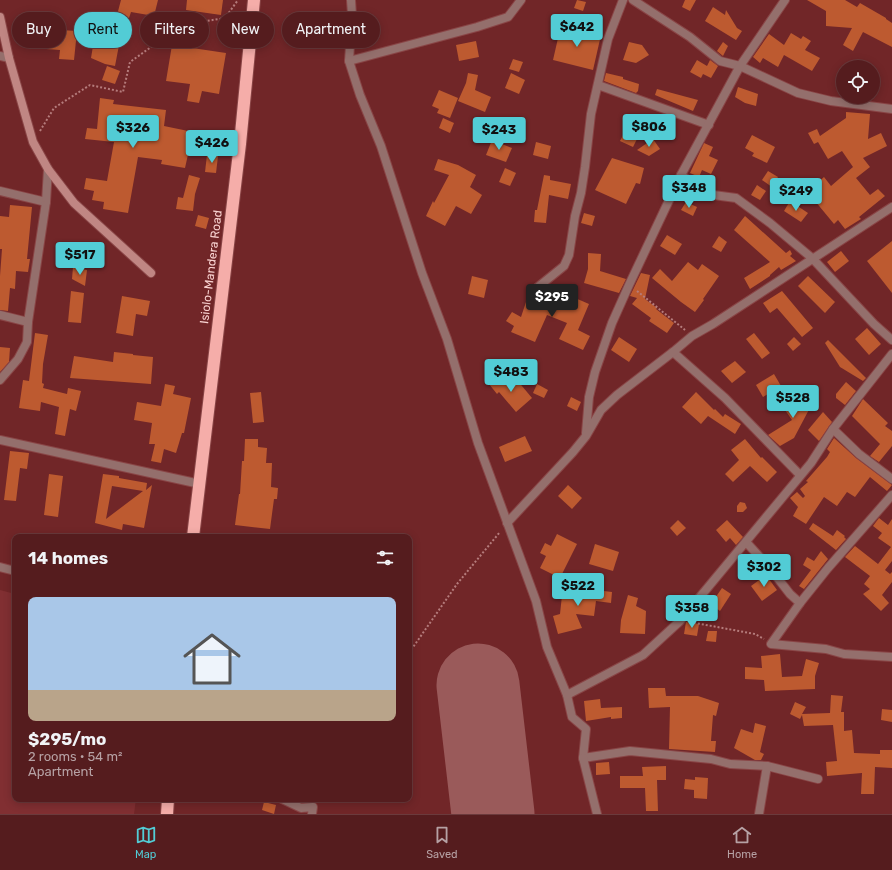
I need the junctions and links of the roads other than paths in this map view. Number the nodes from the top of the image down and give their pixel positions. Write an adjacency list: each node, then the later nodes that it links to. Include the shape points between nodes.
1 (254, 0): 34 (highway, Isiolo-Mandera Road, via 240,144)
2 (351, 0): 10 (street)
3 (521, 0): 10 (street, via 508,17)
4 (623, 0): 12 (street, via 608,39)
5 (633, 0): 11 (street, via 690,37 720,61)
6 (785, 0): 11 (street)
7 (0, 17): 9 (main road)
8 (0, 56): 9 (street)
9 (9, 58): 15 (main road, via 33,142)
10 (349, 61): 36 (street, via 381,146 422,274 447,339 478,443)
11 (740, 66): 13 (street, via 798,93 845,103); 14 (street)
12 (598, 85): 14 (street); 22 (street, via 591,114 583,180 569,255 564,266)
13 (892, 108)
14 (709, 125): 16 (street)
15 (48, 169): 18 (street); 21 (main road, via 74,203)
16 (681, 175): 20 (street, via 706,194 736,198); 30 (street, via 629,285 594,372)
17 (0, 191): 18 (street)
18 (46, 202): 24 (street)
19 (892, 207): 20 (street)
20 (812, 258): 25 (street); 26 (street, via 692,336)
21 (151, 273)
22 (533, 291)
23 (0, 315): 24 (street)
24 (28, 322): 28 (street, via 27,342 18,359)
25 (892, 340)
26 (673, 352): 30 (street, via 601,410); 32 (street, via 725,398)
27 (892, 354): 29 (street)
28 (0, 380)
29 (832, 429): 32 (street, via 811,463); 33 (street)
30 (586, 436): 36 (street)
31 (0, 440): 34 (street)
32 (800, 475): 38 (street)
33 (892, 479)
34 (200, 484): 37 (highway, Isiolo-Mandera Road)
35 (892, 495): 41 (street)
36 (507, 523): 43 (street, via 536,602 547,647)
37 (194, 534)
38 (746, 542): 41 (street); 43 (street, via 680,621 643,655)
39 (0, 567): 40 (street)
40 (12, 570)
41 (800, 603): 42 (street, via 772,644 844,654)
42 (892, 657)
43 (567, 695): 44 (street, via 572,717 586,729)
44 (583, 758): 45 (street, via 630,751 711,758 730,764); 51 (street)
45 (767, 766): 46 (street); 52 (street)
46 (818, 779)
47 (168, 802): 49 (highway)
48 (288, 802): 50 (street, via 301,808 313,807)
49 (167, 814)
50 (312, 814)
51 (597, 814)
52 (759, 814)

